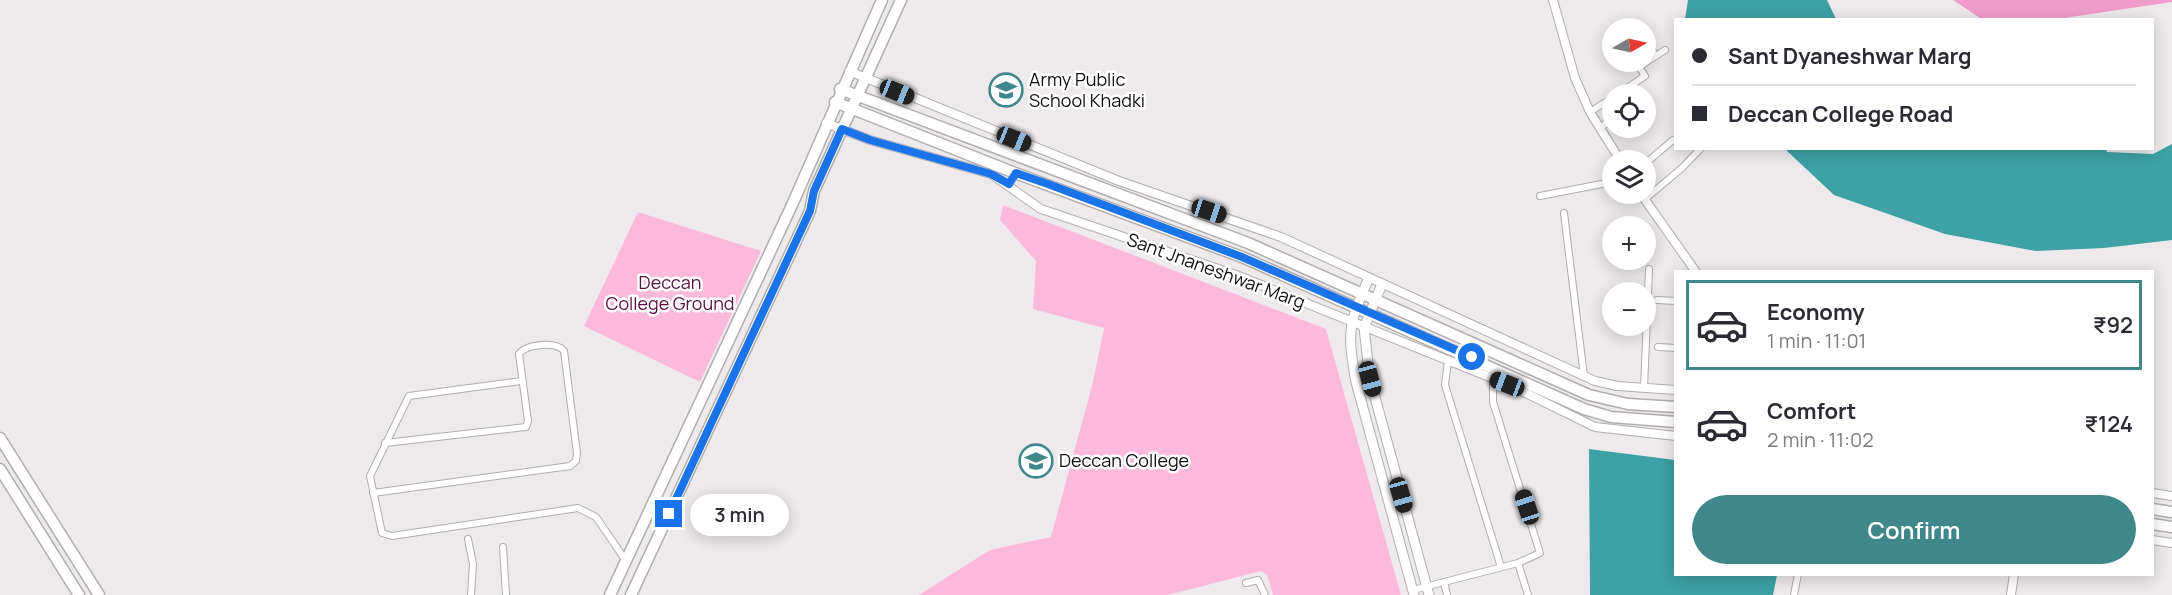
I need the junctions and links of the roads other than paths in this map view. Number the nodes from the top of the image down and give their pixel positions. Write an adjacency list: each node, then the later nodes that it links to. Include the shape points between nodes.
1 (882, 0): 6 (main road)
2 (901, 0): 8 (main road)
3 (1553, 0): 15 (street, via 1575,78)
4 (1665, 50): 5 (street)
5 (1656, 55)
6 (849, 71): 8 (street); 10 (main road)
7 (1644, 72): 9 (street, via 1644,78)
8 (864, 78): 11 (main road); 32 (street, via 1119,181 1254,226)
9 (1634, 84)
10 (840, 90): 11 (main road); 12 (main road)
11 (857, 96): 14 (main road); 34 (main road, via 1248,243)
12 (835, 102): 14 (main road); 16 (main road)
13 (1602, 104): 15 (street)
14 (851, 111): 18 (main road); 23 (main road)
15 (1590, 112): 17 (street)
16 (826, 123): 18 (street, Sant Jnaneshwar Marg); 67 (main road, via 793,203)
17 (1600, 128): 20 (street)
18 (842, 129): 24 (street, Sant Jnaneshwar Marg, via 991,174); 81 (main road, via 814,191 810,211)
19 (1673, 140): 22 (street)
20 (1614, 150)
21 (1699, 150): 26 (street)
22 (1656, 154)
23 (1016, 173): 24 (main road); 38 (main road, via 1242,257)
24 (1009, 184): 40 (street, Sant Jnaneshwar Marg, via 1041,209 1236,275)
25 (1602, 184): 27 (street)
26 (1656, 187)
27 (1540, 196)
28 (1649, 204): 31 (street)
29 (1564, 213): 45 (street)
30 (1649, 270): 48 (street)
31 (1695, 270)
32 (1369, 278): 33 (street); 34 (main road)
33 (1382, 284): 35 (main road); 45 (street)
34 (1362, 294): 35 (main road); 38 (main road)
35 (1376, 300): 39 (main road); 50 (main road, via 1589,395 1628,404)
36 (1657, 300): 37 (street)
37 (1674, 301)
38 (1356, 307): 39 (main road); 40 (main road)
39 (1370, 314): 41 (main road); 51 (main road, via 1584,409 1611,417)
40 (1350, 323): 41 (street, Sant Jnaneshwar Marg); 75 (main road, via 1349,347 1356,382)
41 (1364, 328): 44 (street, Sant Jnaneshwar Marg); 74 (main road, via 1370,379)
42 (1659, 347): 43 (street)
43 (1674, 348)
44 (1448, 361): 46 (street, Sant Jnaneshwar Marg); 69 (street, via 1445,385)
45 (1584, 376): 48 (street, via 1605,384)
46 (1493, 379): 52 (street, Sant Jnaneshwar Marg, via 1595,427); 68 (street, via 1493,402 1541,549 1537,557)
47 (521, 381): 54 (street, via 409,396); 54 (street, via 526,427); 56 (street, via 522,350 555,345 564,351 577,453 570,466)
48 (1644, 388): 49 (street)
49 (1674, 390)
50 (1674, 407)
51 (1674, 422)
52 (1674, 436)
53 (0, 438): 77 (main road)
54 (385, 443): 56 (street, via 370,476)
55 (0, 470): 76 (main road)
56 (373, 493): 67 (street, via 382,533 392,537 578,508 596,517)
57 (2154, 493): 58 (street)
58 (2172, 496)
59 (2154, 509): 60 (main road)
60 (2172, 512)
61 (2154, 524): 62 (main road)
62 (2172, 527)
63 (468, 539): 78 (street, via 473,564)
64 (2154, 540): 65 (street)
65 (2172, 543)
66 (503, 547): 79 (street)
67 (626, 561): 80 (main road)
68 (1518, 563): 69 (street); 84 (street)
69 (1501, 567): 72 (street)
70 (1798, 576): 85 (street)
71 (2014, 576): 86 (street)
72 (1444, 582): 74 (street); 83 (street)
73 (1246, 583): 82 (street, via 1258,580)
74 (1428, 591): 75 (street)
75 (1413, 593)
76 (79, 595)
77 (99, 595)
78 (471, 595)
79 (506, 595)
80 (610, 595)
81 (631, 595)
82 (1265, 595)
83 (1447, 595)
84 (1528, 595)
85 (1794, 595)
86 (2011, 595)

